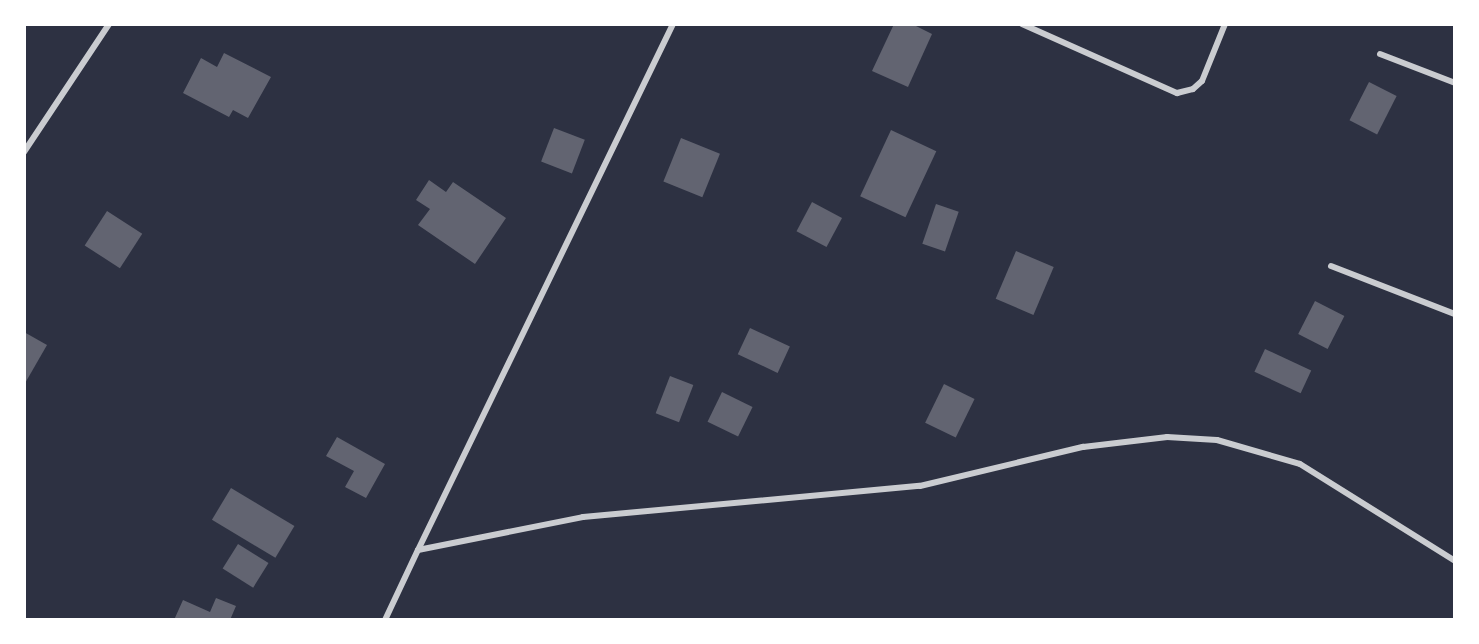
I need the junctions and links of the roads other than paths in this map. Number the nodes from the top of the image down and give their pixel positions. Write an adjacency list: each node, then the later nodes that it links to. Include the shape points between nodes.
1 (109, 24): 7 (street)
2 (673, 24): 10 (street)
3 (1022, 24): 4 (street, via 1178,93 1193,89 1202,81)
4 (1226, 24)
5 (1380, 54): 6 (street)
6 (1455, 83)
7 (24, 152)
8 (1330, 266): 9 (street)
9 (1455, 314)
10 (418, 550): 11 (street, via 583,516 920,486 1083,447 1167,437 1217,440 1300,464); 12 (street)
11 (1455, 561)
12 (385, 620)

